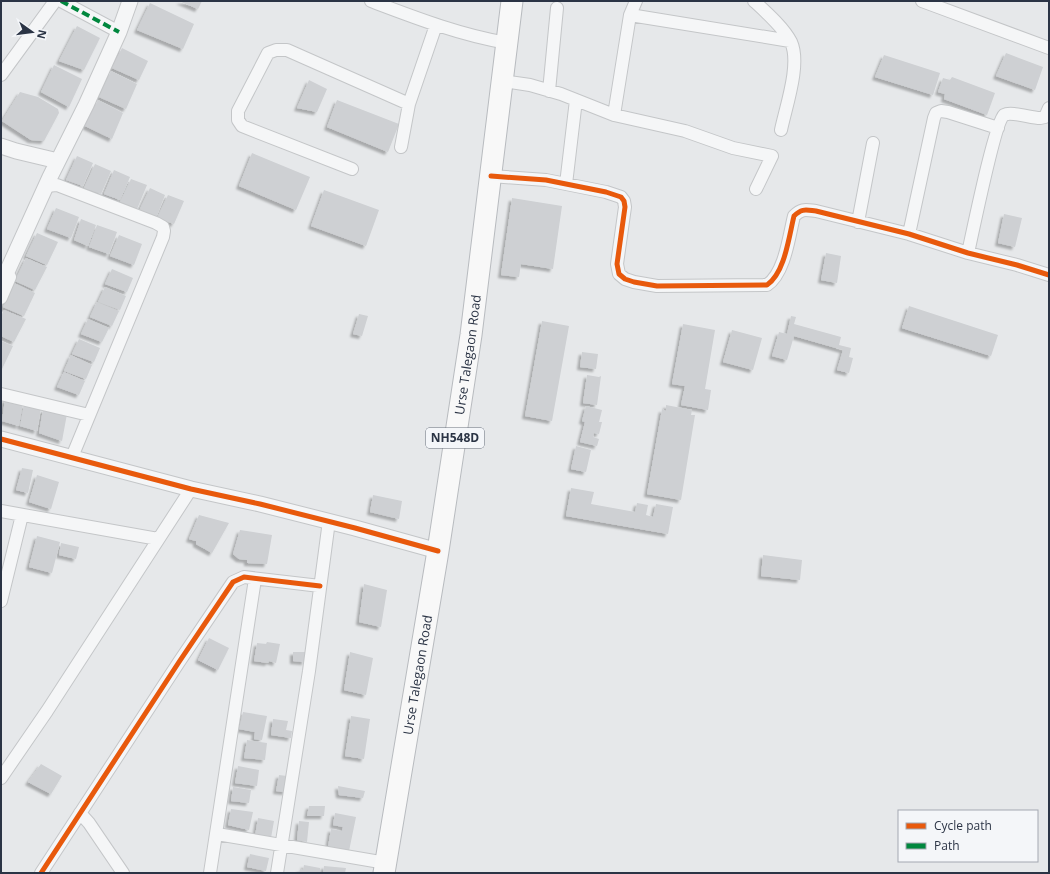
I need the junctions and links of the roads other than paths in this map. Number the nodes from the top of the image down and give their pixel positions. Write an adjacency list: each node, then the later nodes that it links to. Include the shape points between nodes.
1 (55, 1): 16 (street)
2 (61, 1): 12 (street)
3 (130, 1): 12 (street)
4 (371, 1): 11 (street)
5 (512, 1): 14 (highway, Urse Talegaon Road / NH548D)
6 (636, 1): 10 (street)
7 (754, 1): 13 (street)
8 (922, 1): 15 (street)
9 (557, 8): 18 (street)
10 (630, 16): 13 (street); 22 (street)
11 (436, 25): 14 (street); 20 (street)
12 (119, 32): 28 (street)
13 (790, 41): 24 (street, via 795,67)
14 (507, 43): 17 (highway, Urse Talegaon Road / NH548D)
15 (1049, 48)
16 (1, 75)
17 (503, 81): 18 (street); 30 (highway, Urse Talegaon Road / NH548D)
18 (549, 91): 19 (street)
19 (576, 100): 22 (street); 31 (street)
20 (409, 104): 27 (street); 29 (street, via 287,50 268,53 238,111 238,120 242,126)
21 (1049, 108): 23 (street, via 1045,116 1040,118 1008,114 1003,116)
22 (614, 115): 33 (street, via 685,131 732,148 772,156)
23 (998, 128): 36 (street, via 948,112 936,113); 37 (street)
24 (781, 130)
25 (873, 143): 34 (street)
26 (1, 146): 28 (street)
27 (401, 146)
28 (58, 161): 32 (street)
29 (352, 169)
30 (491, 176): 31 (street); 50 (highway, Urse Talegaon Road / NH548D, via 471,335)
31 (566, 184): 34 (street, via 621,197 625,207 619,274 634,282 657,286 767,285 777,276 781,267 794,216 800,210 816,211)
32 (46, 186): 39 (street); 42 (street, via 57,185 156,223 163,227 164,231)
33 (756, 189)
34 (858, 222): 36 (street)
35 (28, 234): 40 (street)
36 (909, 234): 37 (street)
37 (968, 253): 38 (street, via 1017,264)
38 (1049, 275)
39 (1, 285)
40 (1, 298)
41 (1, 394): 42 (street)
42 (89, 415): 44 (street)
43 (1, 440): 44 (street)
44 (72, 457): 45 (street)
45 (191, 489): 48 (street); 49 (street)
46 (1, 511): 47 (street)
47 (22, 515): 49 (street); 53 (street)
48 (329, 521): 50 (street); 52 (street)
49 (158, 538): 54 (street)
50 (438, 552): 58 (highway, Urse Talegaon Road / NH548D)
51 (255, 579): 52 (street); 55 (street, via 244,577 233,582); 56 (street)
52 (320, 586): 57 (street)
53 (1, 601)
54 (1, 778)
55 (80, 813): 59 (street); 60 (street)
56 (217, 834): 57 (street); 61 (street)
57 (282, 845): 58 (street); 62 (street)
58 (385, 868)
59 (41, 873)
60 (123, 873)
61 (210, 873)
62 (277, 873)

